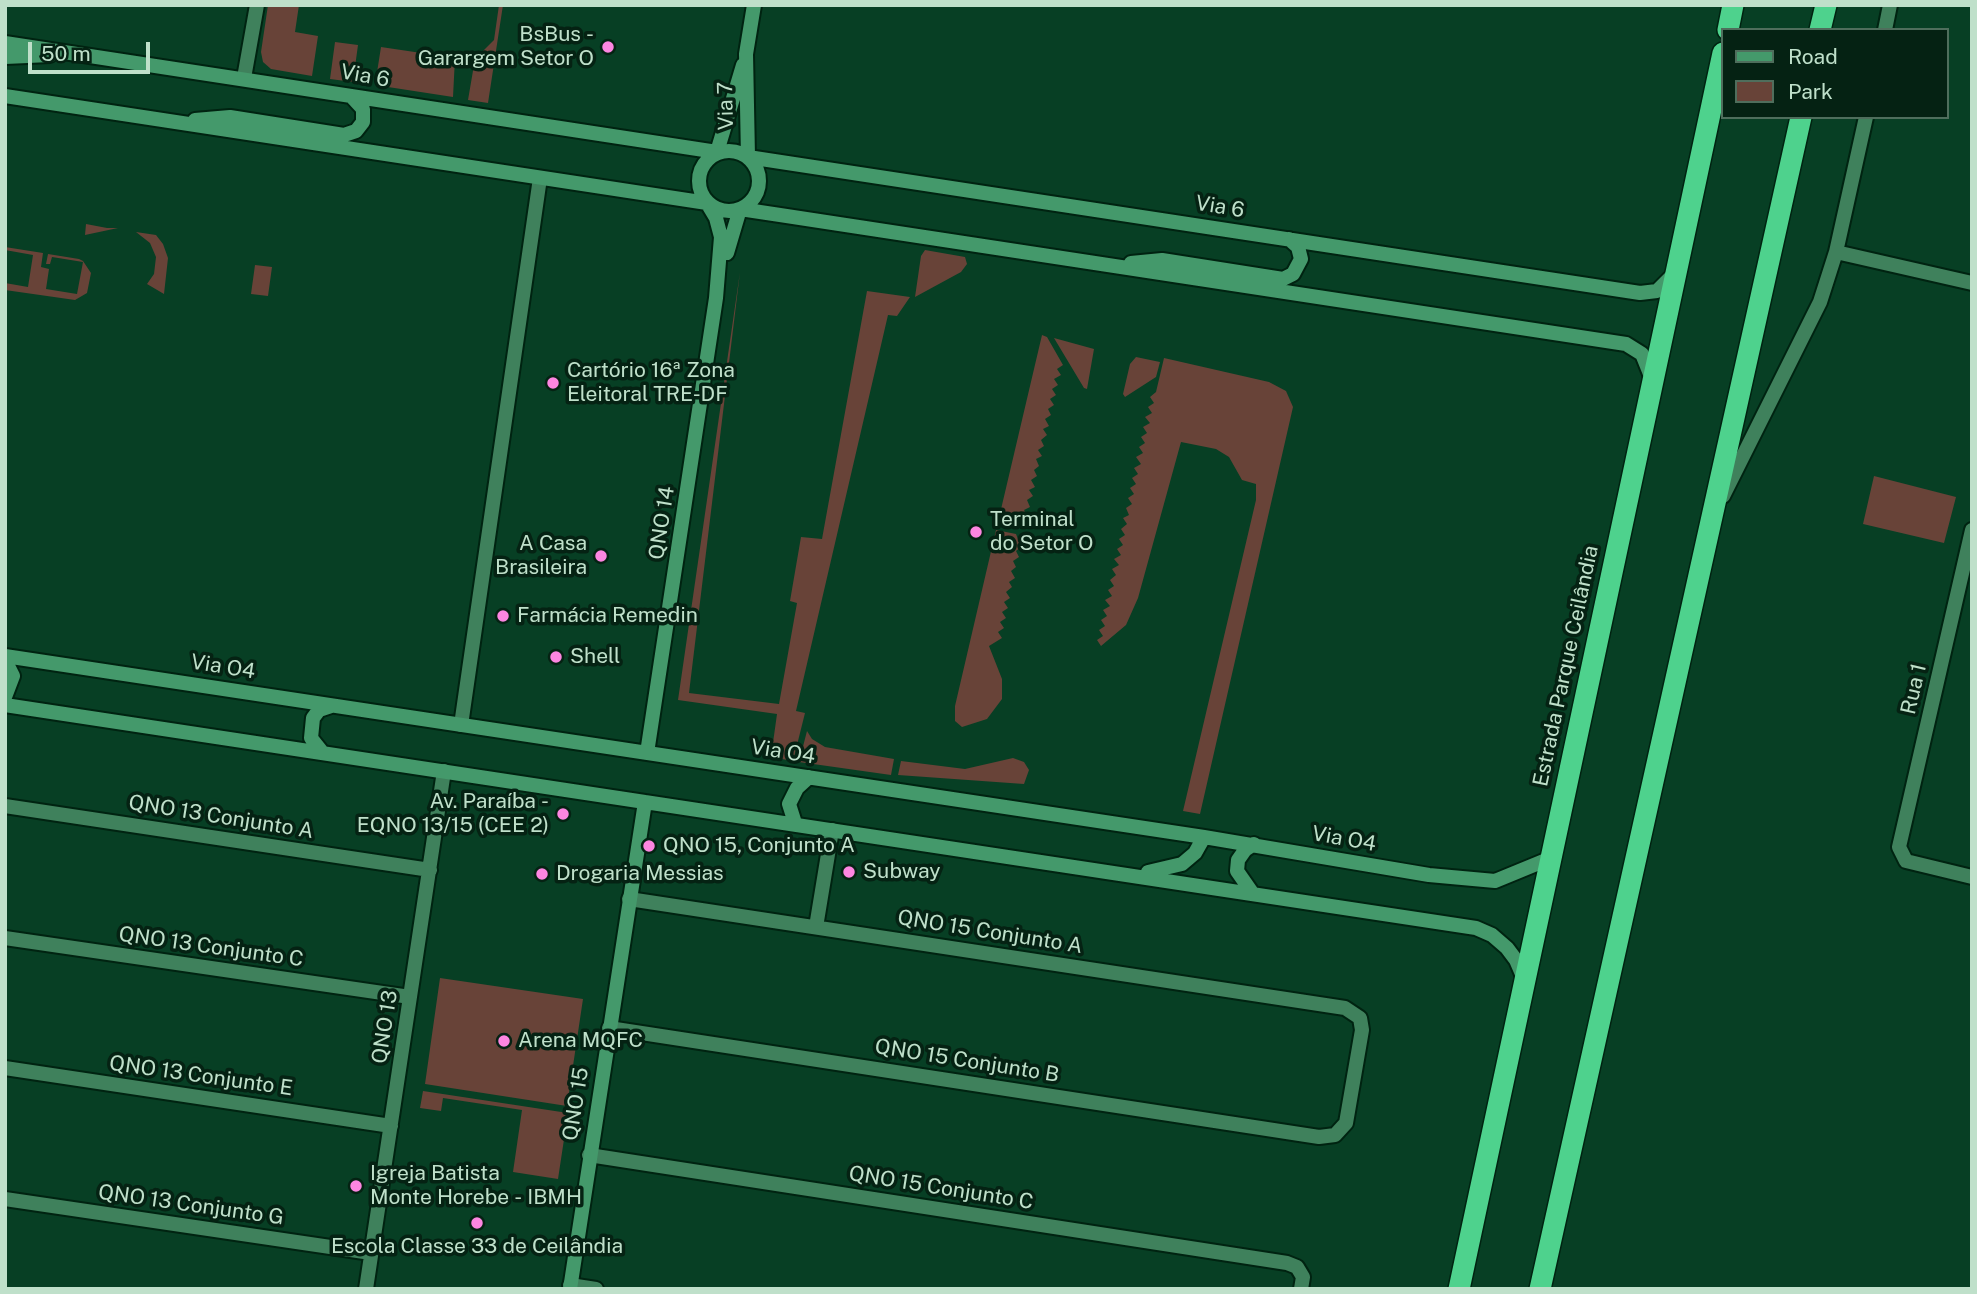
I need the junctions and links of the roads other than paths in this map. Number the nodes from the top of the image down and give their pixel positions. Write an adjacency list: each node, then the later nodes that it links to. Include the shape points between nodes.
1 (257, 5): 14 (street)
2 (754, 5): 11 (main road, Via 7)
3 (1733, 5): 6 (highway)
4 (1826, 5): 7 (highway)
5 (1890, 5): 8 (street)
6 (1728, 28)
7 (1821, 28)
8 (1885, 28)
9 (5, 43): 10 (main road, Via 6)
10 (72, 53): 12 (main road); 14 (main road, Via 6)
11 (747, 54): 20 (main road, Via 7); 21 (main road, Via 7)
12 (5, 57)
13 (1722, 58): 28 (highway, Estrada Parque Ceilândia)
14 (244, 78): 16 (main road, Via 6)
15 (5, 96): 19 (main road)
16 (351, 96): 19 (main road, via 363,109 363,122 344,135 230,117); 20 (main road, Via 6)
17 (1801, 119): 32 (highway)
18 (1866, 119): 26 (street)
19 (169, 122): 22 (main road)
20 (717, 152): 21 (main road, via 728,150); 23 (main road, via 699,174 699,187)
21 (748, 157): 24 (main road, via 755,165 759,186); 25 (main road, Via 6)
22 (540, 178): 23 (main road); 38 (street)
23 (708, 204): 24 (main road, via 729,212); 30 (main road, QNO 14, via 721,237)
24 (740, 209): 27 (main road); 30 (main road, QNO 14)
25 (1289, 239): 27 (main road, via 1298,247 1301,259 1293,274 1283,279 1162,260); 28 (main road, Via 6, via 1640,293 1657,291)
26 (1836, 252): 29 (street); 32 (street, via 1820,302)
27 (1106, 264): 31 (main road, via 1626,344 1642,354)
28 (1678, 271): 31 (highway, Estrada Parque Ceilândia)
29 (1972, 283)
30 (716, 298): 40 (main road, QNO 14)
31 (1653, 382): 49 (highway, Estrada Parque Ceilândia)
32 (1713, 516): 71 (highway)
33 (1972, 530): 52 (street, Rua 1, via 1899,847 1902,857)
34 (5, 658): 35 (main road, via 13,676); 37 (main road, Via O4)
35 (5, 697)
36 (5, 705): 39 (main road)
37 (332, 705): 38 (main road, Via O4); 39 (main road, via 318,710 313,718 311,737)
38 (461, 725): 40 (main road, Via O4)
39 (323, 753): 41 (main road)
40 (647, 753): 42 (main road, Via O4)
41 (444, 771): 43 (main road); 50 (street, QNO 13)
42 (809, 777): 45 (main road, via 789,804); 47 (main road, Via O4)
43 (645, 802): 45 (main road); 54 (main road, QNO 15)
44 (5, 806): 50 (street, QNO 13 Conjunto A)
45 (795, 823): 46 (main road)
46 (832, 830): 51 (main road); 55 (street)
47 (1204, 836): 48 (main road, Via O4); 51 (main road, via 1182,864)
48 (1254, 844): 49 (main road, Via O4, via 1429,875 1495,881); 53 (main road, via 1238,860 1237,871)
49 (1551, 859): 57 (highway, Estrada Parque Ceilândia)
50 (430, 870): 58 (street, QNO 13)
51 (1129, 875): 53 (main road)
52 (1972, 877)
53 (1253, 894): 57 (main road, via 1476,928 1507,948)
54 (629, 899): 55 (street, QNO 15 Conjunto A); 59 (main road, QNO 15)
55 (816, 927): 62 (street, QNO 15 Conjunto A, via 1345,1007 1360,1018 1362,1030 1346,1123 1335,1135)
56 (5, 938): 58 (street, QNO 13 Conjunto C)
57 (1525, 981): 70 (highway, Estrada Parque Ceilândia)
58 (411, 997): 61 (street, QNO 13)
59 (609, 1028): 62 (street, QNO 15 Conjunto B); 63 (main road, QNO 15)
60 (5, 1068): 61 (street, QNO 13 Conjunto E)
61 (391, 1125): 65 (street, QNO 13)
62 (1319, 1137)
63 (589, 1155): 66 (main road, QNO 15); 69 (street, QNO 15 Conjunto C, via 1287,1263 1303,1277)
64 (5, 1199): 65 (street, QNO 13 Conjunto G)
65 (371, 1253): 67 (street, QNO 13)
66 (570, 1287): 68 (street)
67 (366, 1289)
68 (596, 1289)
69 (1301, 1289)
70 (1459, 1289)
71 (1540, 1289)

